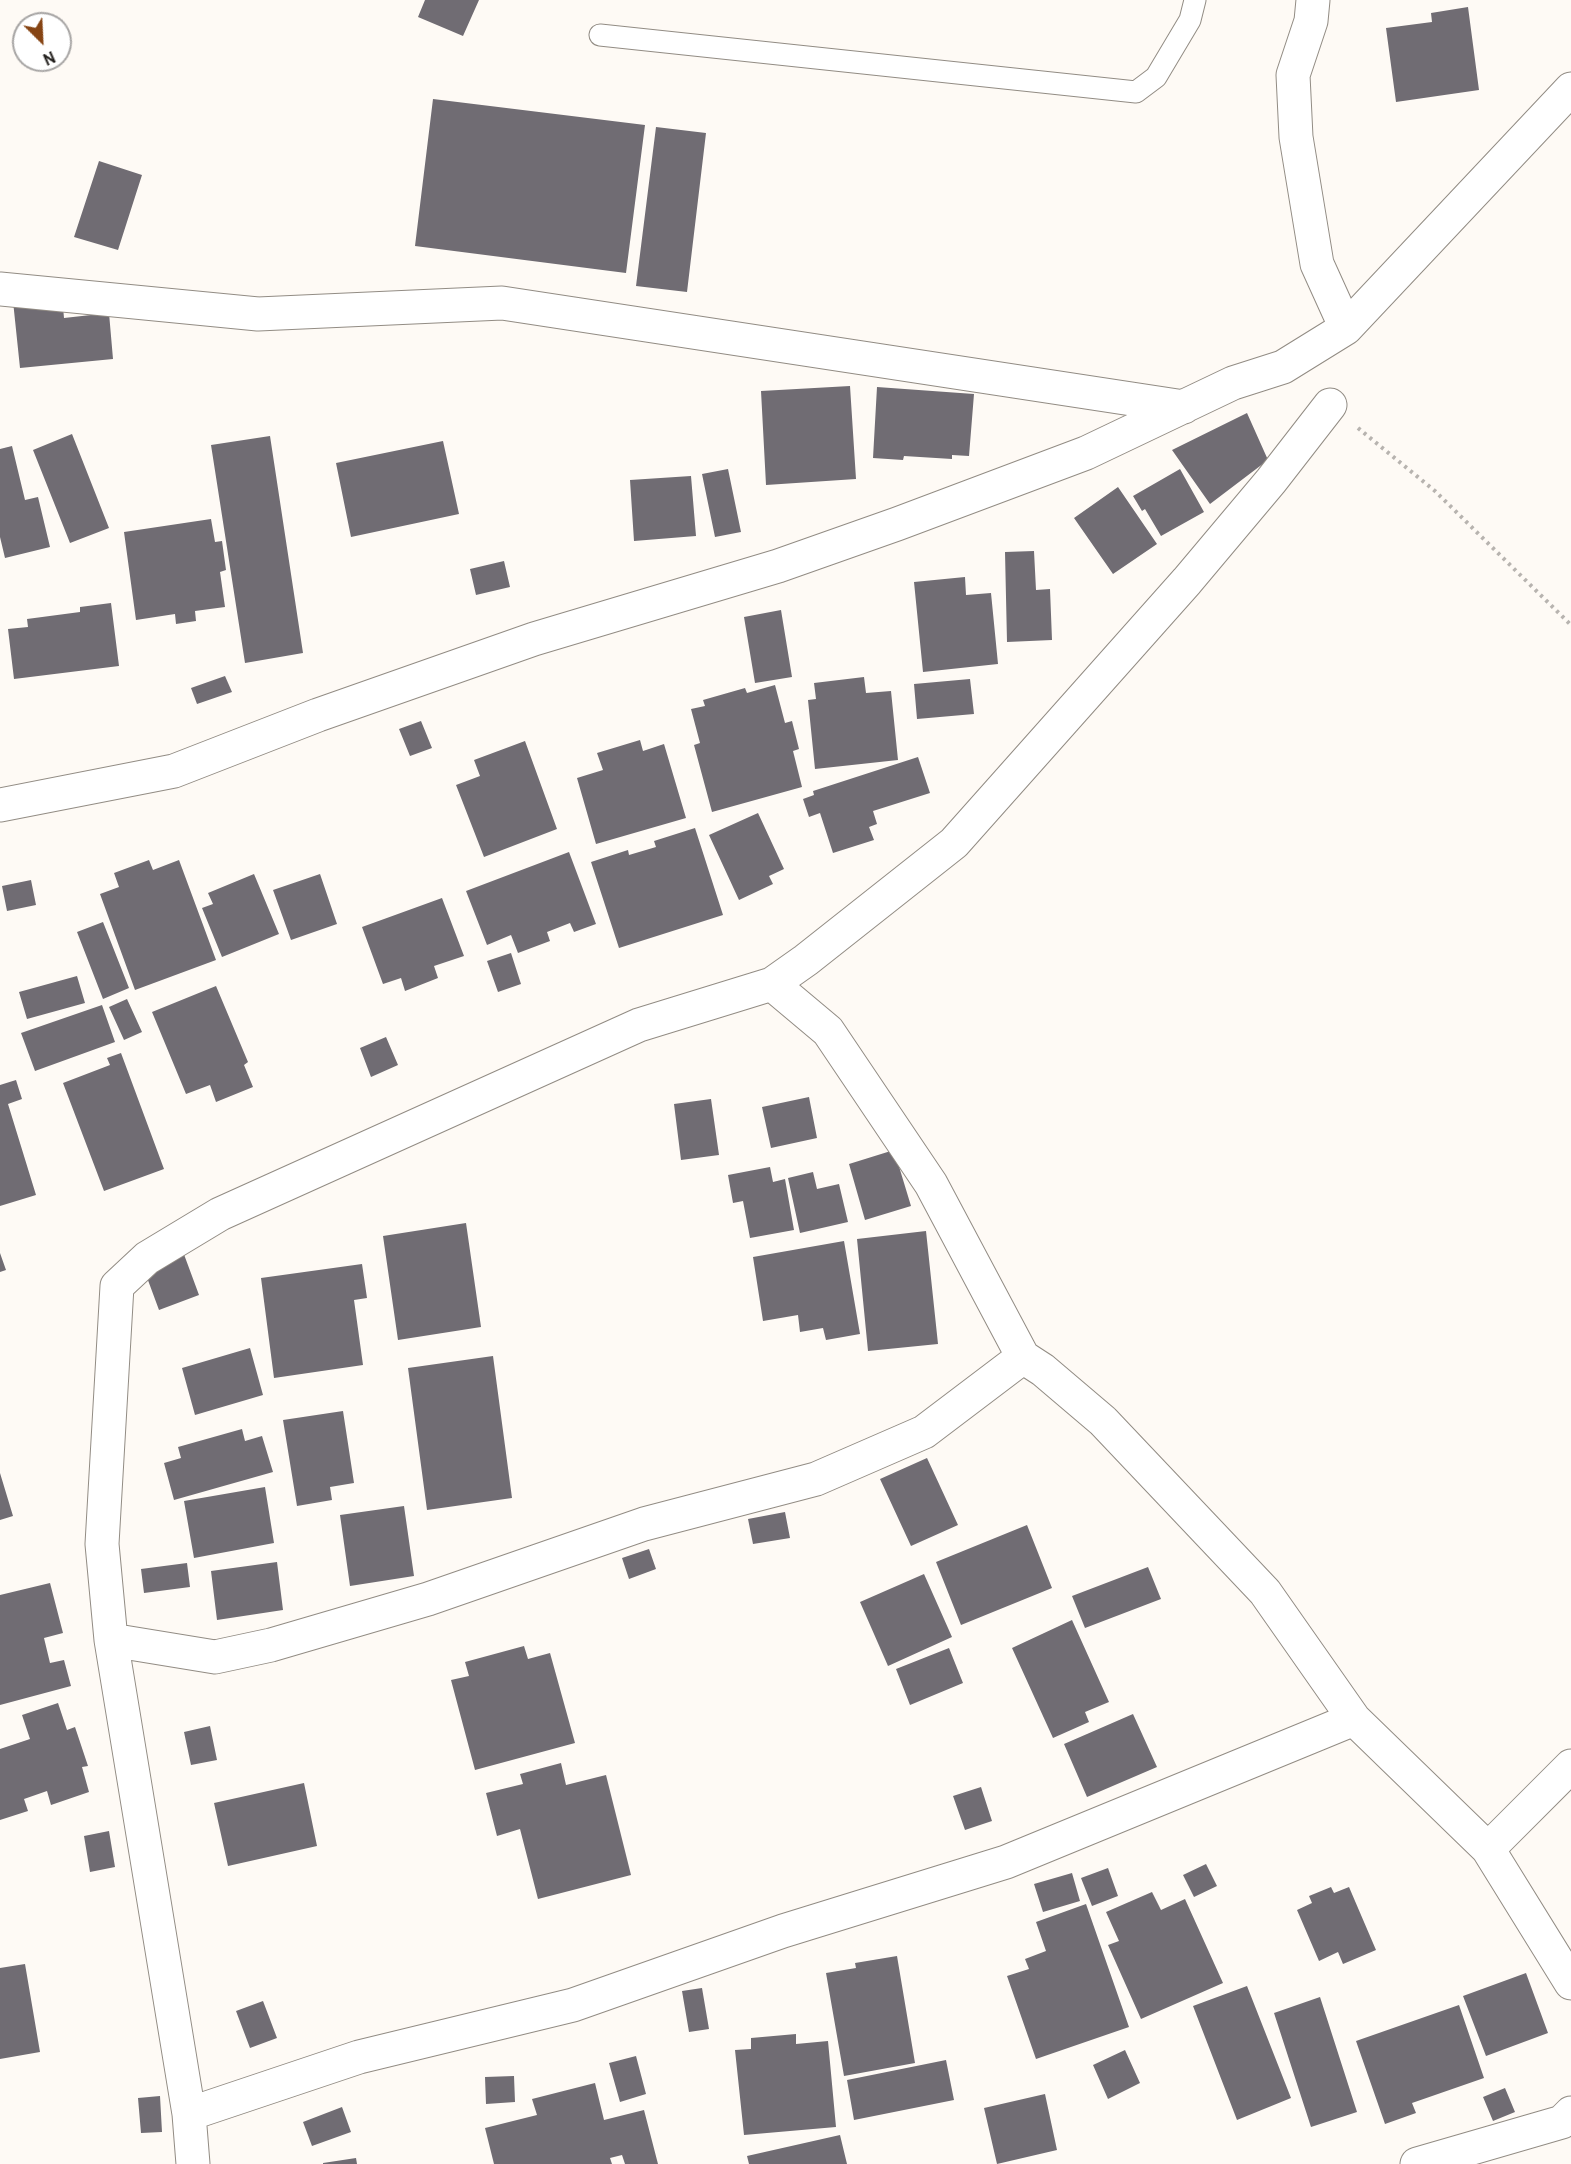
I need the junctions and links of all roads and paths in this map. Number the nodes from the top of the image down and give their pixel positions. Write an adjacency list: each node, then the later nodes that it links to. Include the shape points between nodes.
1 (1195, 0): 3 (lane, via 1190,20 1156,77 1136,92)
2 (1313, 0): 6 (street, via 1311,21 1293,75 1296,137 1317,264)
3 (600, 35)
4 (1571, 89): 6 (street)
5 (0, 289): 8 (street, via 258,314 502,303)
6 (1346, 328): 8 (street, via 1283,367 1233,383)
7 (1330, 405): 9 (path, via 1435,491); 11 (street, via 1187,581 954,843)
8 (1184, 407): 10 (street, via 1086,453 897,524 778,566 534,639 318,715 174,771)
9 (1571, 625)
10 (0, 805)
11 (772, 984): 12 (street, via 828,1031 925,1174); 13 (street, via 639,1025 220,1214 147,1258 117,1286 102,1544)
12 (1023, 1357): 13 (street, via 924,1432 816,1479 644,1524 428,1599 271,1646 215,1657); 14 (street, via 1103,1421 1258,1584)
13 (111, 1640): 19 (street)
14 (1354, 1719): 16 (street); 19 (street, via 1006,1862 783,1931 573,2005 359,2057)
15 (1571, 1766): 16 (street)
16 (1488, 1849): 17 (street)
17 (1571, 1983)
18 (1571, 2113): 21 (street, via 1562,2122)
19 (189, 2114): 20 (street)
20 (193, 2164)
21 (1417, 2164)

